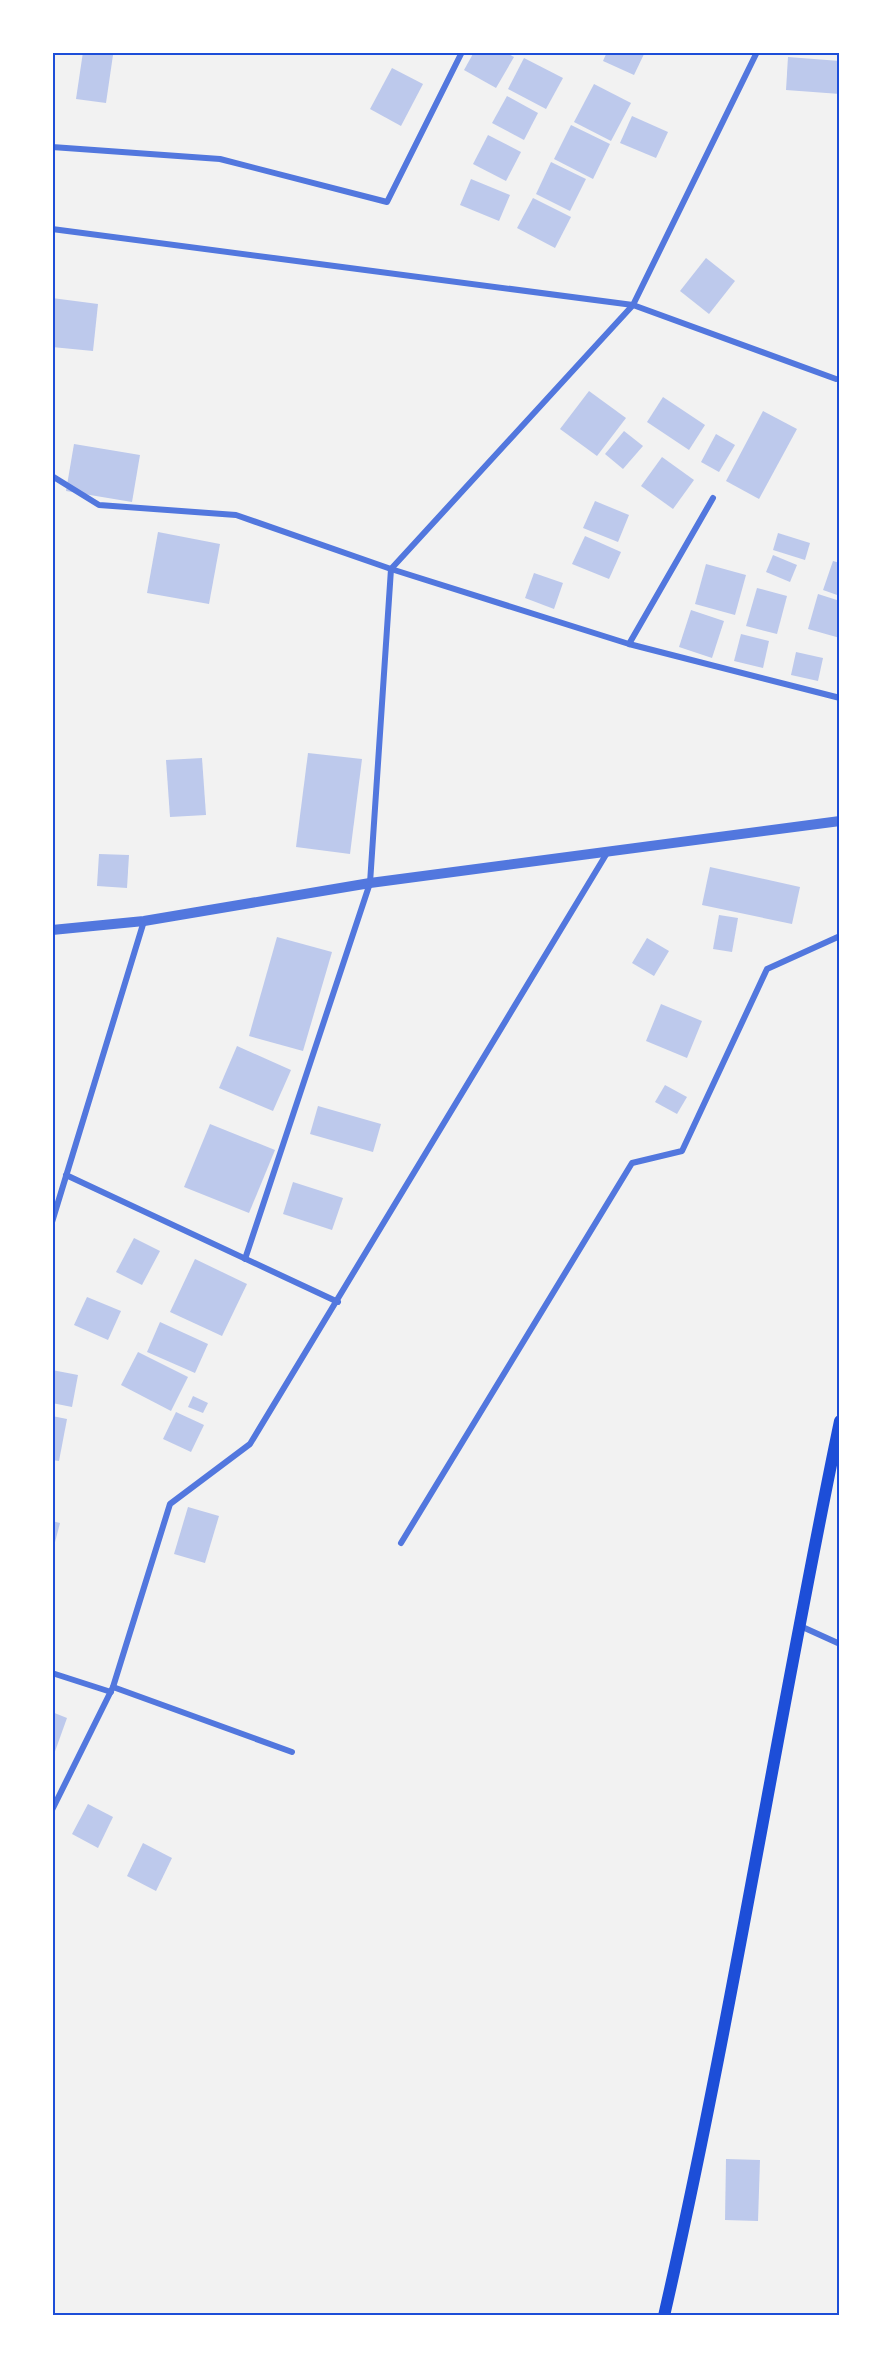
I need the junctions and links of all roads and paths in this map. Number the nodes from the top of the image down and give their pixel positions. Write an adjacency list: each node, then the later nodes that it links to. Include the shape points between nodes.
1 (462, 52): 3 (street, via 387,202 220,159)
2 (757, 52): 5 (street)
3 (52, 147)
4 (52, 229): 5 (street)
5 (633, 306): 6 (street); 9 (street)
6 (836, 379)
7 (52, 476): 9 (street, via 99,505 236,514)
8 (713, 498): 10 (street)
9 (391, 569): 10 (street); 14 (street)
10 (629, 644): 11 (street)
11 (840, 698)
12 (840, 821): 13 (street)
13 (607, 853): 14 (street); 21 (street)
14 (370, 883): 15 (street); 20 (street)
15 (144, 921): 16 (street); 18 (street)
16 (52, 930)
17 (840, 936): 23 (street, via 767,969 682,1151 633,1163)
18 (66, 1175): 19 (street); 20 (street)
19 (52, 1222)
20 (245, 1259): 21 (street)
21 (338, 1302): 27 (street, via 250,1444 170,1504)
22 (840, 1421): 24 (main road)
23 (401, 1543)
24 (797, 1625): 25 (street); 30 (main road, via 696,2175)
25 (840, 1644)
26 (52, 1672): 27 (street)
27 (112, 1690): 28 (street); 29 (street)
28 (292, 1752)
29 (52, 1810)
30 (664, 2316)

